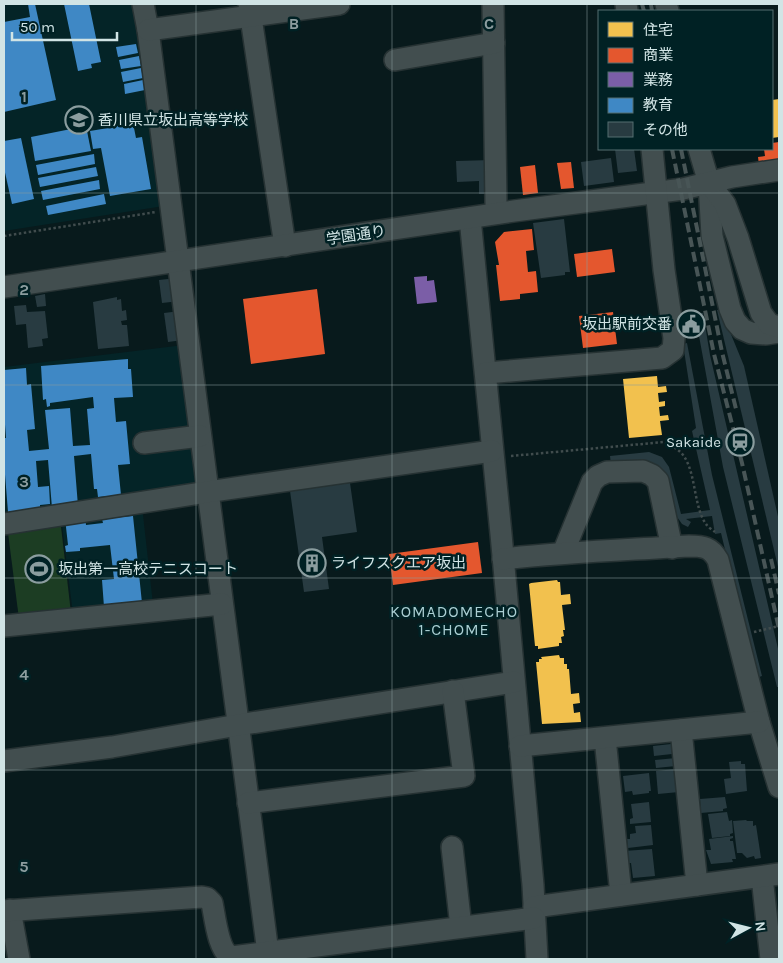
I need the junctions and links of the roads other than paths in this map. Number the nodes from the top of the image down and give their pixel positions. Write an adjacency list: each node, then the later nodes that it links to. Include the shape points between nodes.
1 (143, 4): 5 (street)
2 (339, 4): 4 (street)
3 (493, 4): 6 (street)
4 (250, 10): 5 (street); 15 (street)
5 (148, 30): 16 (street)
6 (494, 43): 7 (street); 13 (street)
7 (395, 60)
8 (652, 150): 12 (street)
9 (699, 150): 11 (street)
10 (779, 170): 11 (street, 学園通り)
11 (709, 183): 12 (street, 学園通り); 18 (street, via 725,204 761,313 769,324); 19 (street, via 712,236 735,321 751,333)
12 (658, 192): 13 (street, 学園通り); 20 (street, via 673,350 662,358)
13 (498, 213): 14 (street, 学園通り)
14 (470, 218): 15 (street, 学園通り); 20 (street)
15 (285, 246): 16 (street, 学園通り)
16 (179, 262): 17 (street, 学園通り); 21 (street)
17 (4, 287)
18 (779, 327)
19 (779, 332)
20 (486, 374): 23 (street)
21 (200, 436): 22 (street); 24 (street)
22 (144, 443)
23 (492, 451): 24 (street); 30 (street)
24 (206, 492): 26 (street); 31 (street)
25 (581, 509): 27 (street, via 592,482 598,476 608,472 643,471 658,481); 28 (street); 29 (street, via 588,536)
26 (4, 524)
27 (672, 548): 29 (street); 35 (street, via 702,546 709,548 718,560)
28 (563, 552): 29 (street); 30 (street)
29 (603, 552)
30 (503, 559): 33 (street)
31 (222, 604): 32 (street); 36 (street)
32 (4, 626)
33 (514, 682): 34 (street); 39 (street)
34 (452, 691): 36 (street); 42 (street, via 464,776)
35 (759, 722): 37 (street); 41 (street)
36 (238, 725): 40 (street, via 112,747); 42 (street)
37 (681, 730): 38 (street); 45 (street)
38 (605, 738): 39 (street); 46 (street)
39 (520, 746): 48 (street)
40 (4, 761)
41 (779, 787)
42 (248, 803): 50 (street)
43 (452, 847): 49 (street)
44 (770, 876): 45 (street); 54 (street)
45 (697, 885): 46 (street)
46 (621, 895): 48 (street)
47 (7, 911): 51 (street, via 207,898 212,903 225,953); 52 (street)
48 (534, 912): 49 (street); 53 (street)
49 (461, 927): 50 (street)
50 (262, 955): 51 (street)
51 (222, 958)
52 (19, 959)
53 (537, 959)
54 (771, 959)

